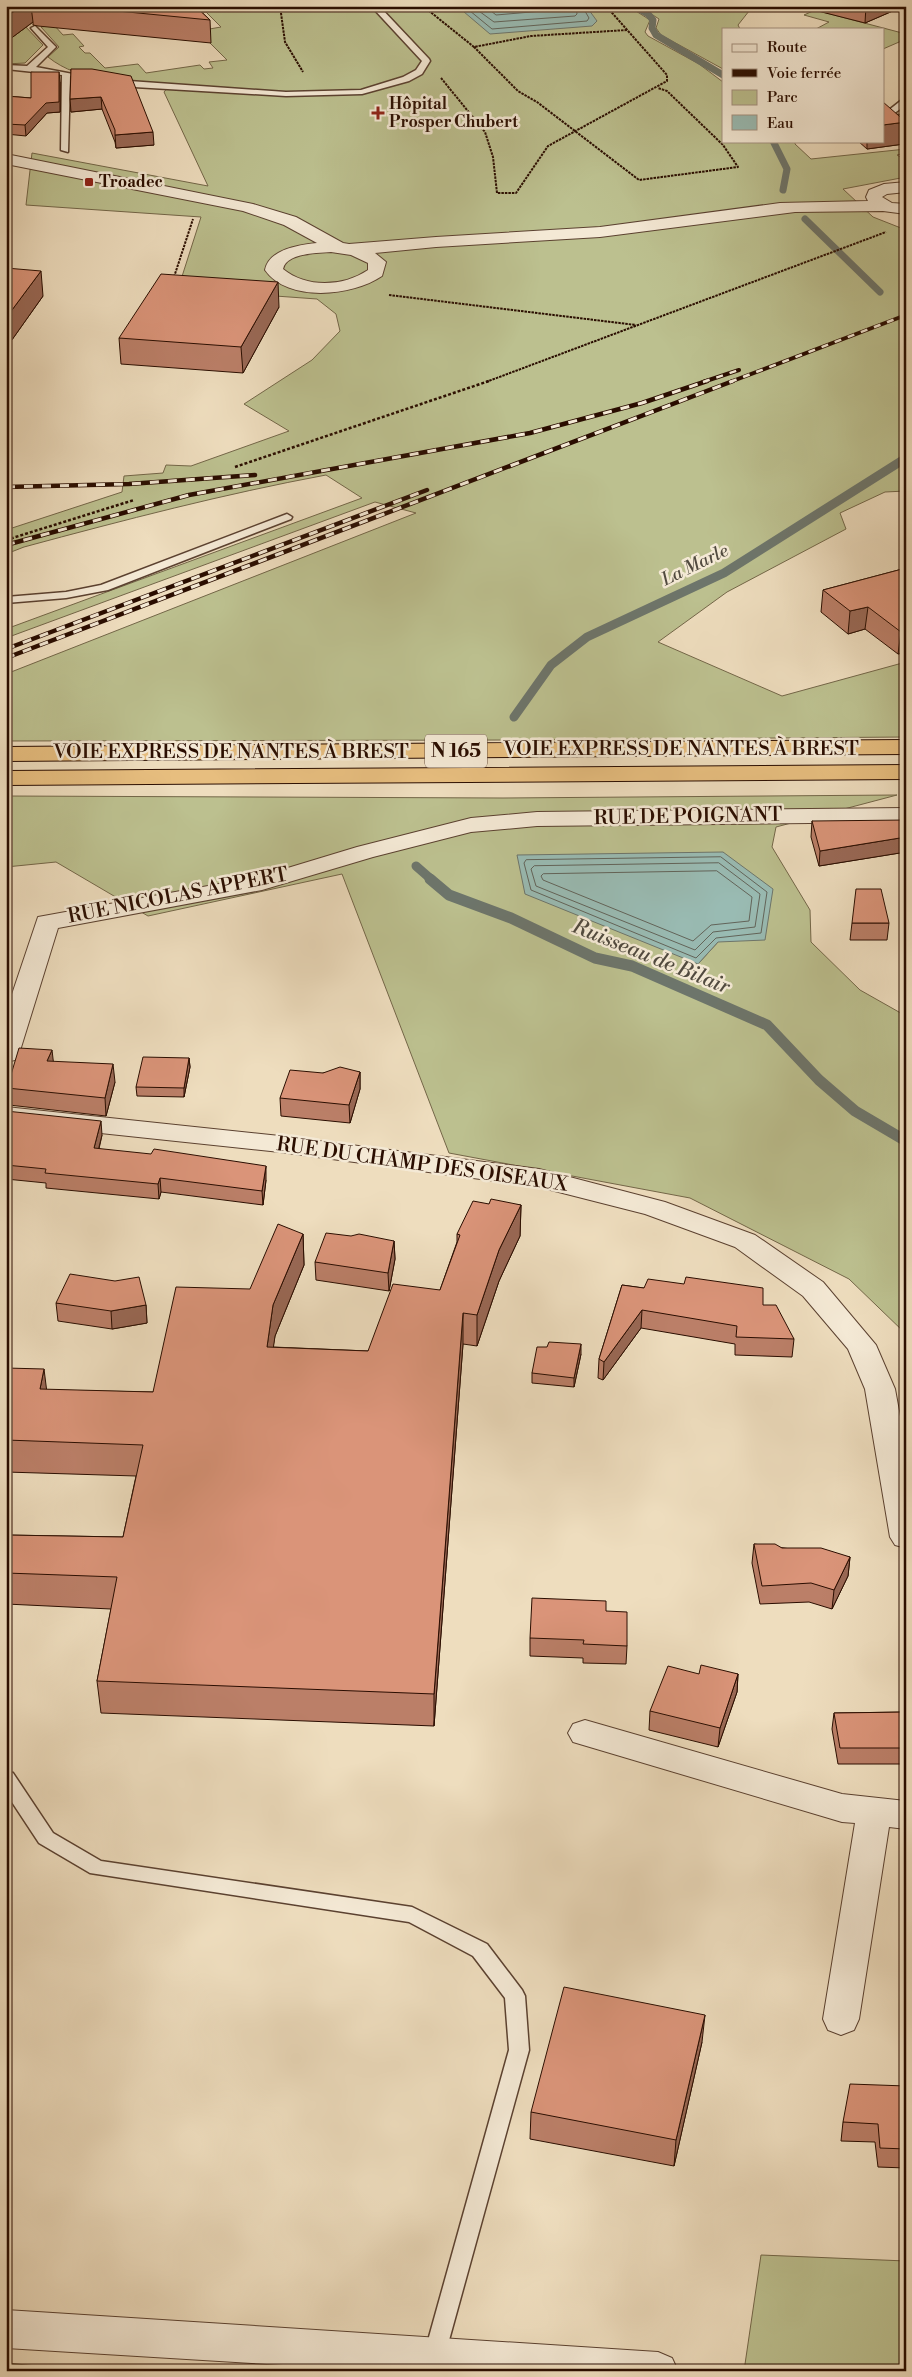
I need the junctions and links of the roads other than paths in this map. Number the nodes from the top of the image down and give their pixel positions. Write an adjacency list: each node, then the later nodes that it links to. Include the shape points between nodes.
1 (375, 6): 7 (lane, via 426,61 419,72 406,79 362,92 311,94 134,85)
2 (35, 28): 4 (lane, via 52,47)
3 (6, 67): 4 (lane)
4 (30, 68): 5 (lane)
5 (66, 74): 6 (lane); 10 (lane)
6 (95, 79)
7 (104, 80)
8 (906, 101): 9 (lane, via 888,114 893,119)
9 (906, 120)
10 (64, 150)
11 (6, 159): 15 (street, via 247,207)
12 (906, 187): 13 (street, via 884,188)
13 (880, 200): 14 (street); 16 (street)
14 (906, 209)
15 (276, 218): 17 (street, via 290,221); 18 (street, via 278,228 286,238)
16 (476, 242): 17 (street); 19 (street)
17 (345, 248): 18 (street, via 310,248); 19 (street, via 371,257)
18 (287, 254): 19 (street, via 275,263 274,270 280,278 295,284 337,287 357,283 372,276)
19 (378, 268)
20 (287, 517): 21 (lane, via 104,588)
21 (6, 600)
22 (906, 747): 23 (highway, VOIE EXPRESS DE NANTES À BREST / N 165)
23 (6, 754)
24 (906, 772): 25 (highway, VOIE EXPRESS DE NANTES À BREST / N 165)
25 (6, 778)
26 (906, 815): 27 (street, RUE DE POIGNANT, via 537,819)
27 (471, 825): 28 (street, RUE NICOLAS APPERT, via 364,852 262,883 47,922)
28 (6, 1054)
29 (6, 1115): 30 (street, RUE DU CHAMP DES OISEAUX, via 280,1144 539,1178 655,1208 745,1241 813,1289 861,1345 880,1389)
30 (906, 1537)
31 (585, 1733): 33 (street, via 842,1808)
32 (6, 1778): 36 (lane, via 46,1838 97,1868 412,1915 480,1950 515,1996 519,2050)
33 (890, 1813): 34 (street)
34 (841, 2019)
35 (6, 2329): 36 (street)
36 (435, 2355): 37 (street)
37 (658, 2371)

